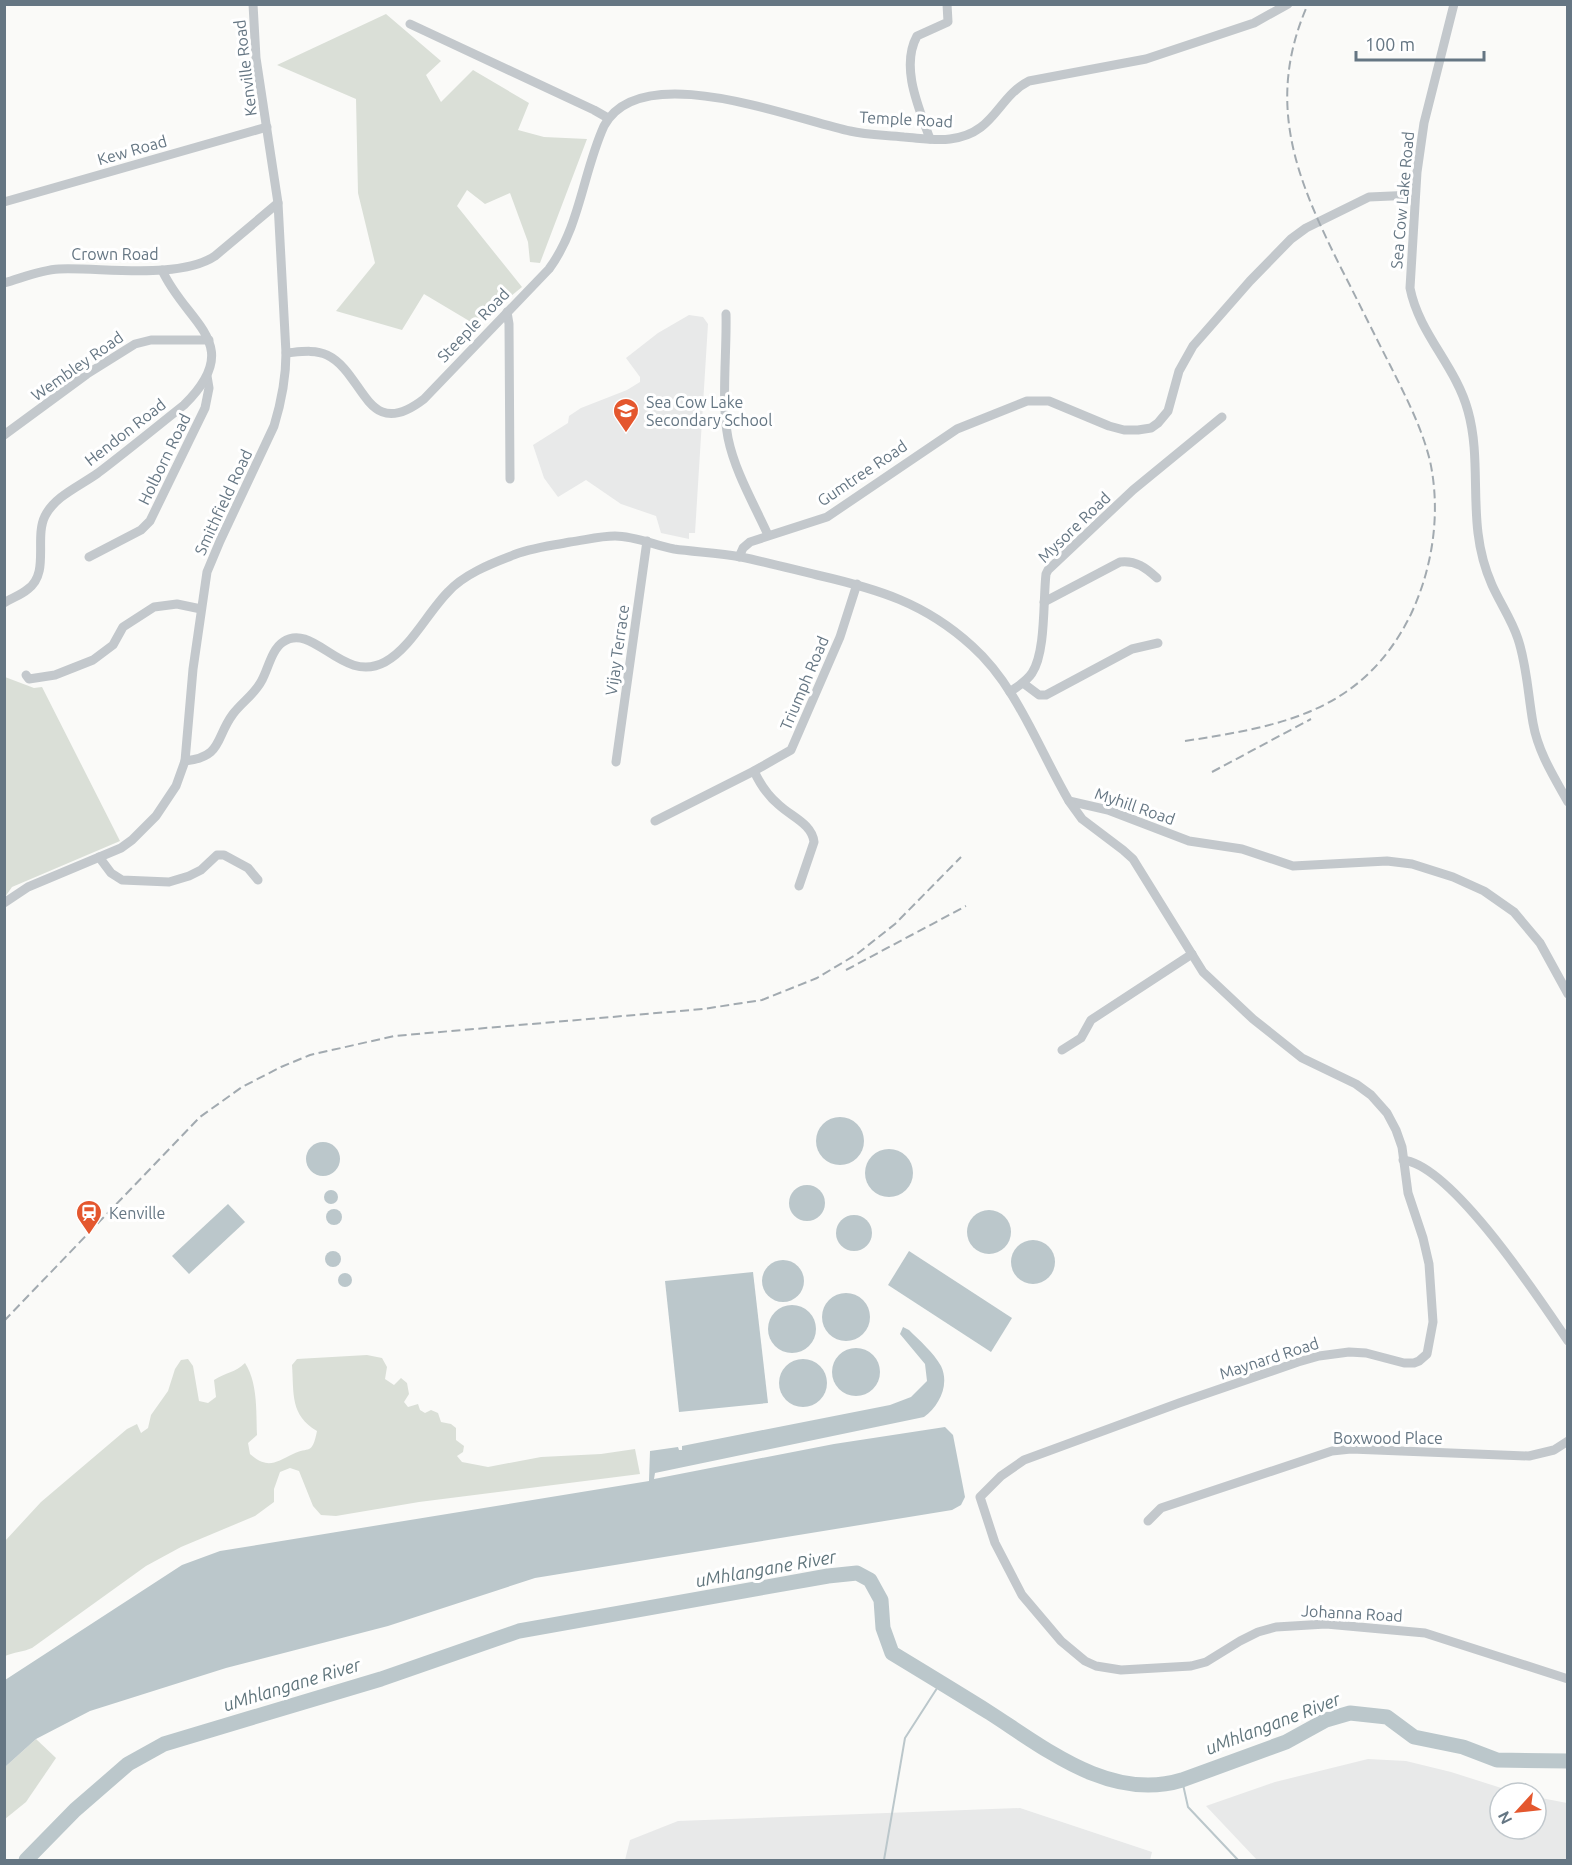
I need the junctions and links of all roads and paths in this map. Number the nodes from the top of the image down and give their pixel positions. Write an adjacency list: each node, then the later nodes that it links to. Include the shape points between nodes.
1 (253, 4): 7 (street, Kenville Road, via 256,58)
2 (947, 4): 8 (street, via 948,22 917,36 910,59 916,99)
3 (1288, 4): 8 (street, Temple Road, via 1254,23 1146,59 1029,81 1018,87 988,122 974,132 950,139)
4 (1454, 4): 9 (street, Sea Cow Lake Road, via 1424,123)
5 (410, 24): 6 (street)
6 (608, 118): 8 (street, Temple Road, via 623,106 657,95 693,94 852,132); 14 (street, Steeple Road, via 599,135 565,244 549,269)
7 (267, 127): 10 (street, Kew Road); 11 (street, Smithfield Road)
8 (930, 139)
9 (1414, 195): 22 (street, Gumtree Road, via 1369,197 1291,239 1193,346 1179,371 1168,411 1151,428 1124,430 1049,400 1027,400 957,429 827,517); 39 (street, Sea Cow Lake Road, via 1410,275 1413,304 1457,383 1468,411 1482,551 1492,585 1524,658 1540,748)
10 (4, 202)
11 (278, 203): 12 (street, Crown Road, via 210,259); 17 (street, Smithfield Road)
12 (162, 270): 13 (street, Crown Road, via 61,269); 16 (street)
13 (4, 283)
14 (507, 312): 17 (street, Steeple Road, via 424,399 404,411 387,413 376,409 342,365 329,355 310,351); 21 (street)
15 (726, 314): 22 (street, via 728,436)
16 (209, 340): 18 (street, via 211,360); 20 (street, Wembley Road, via 151,340 135,344)
17 (286, 353): 30 (street, Smithfield Road, via 282,396 274,426 209,564)
18 (207, 376): 24 (street, Holborn Road, via 206,408 150,521 141,530); 29 (street, Hendon Road, via 184,405 57,500 40,527 37,578 30,588)
19 (1221, 417): 28 (street, Mysore Road, via 1133,490 1051,567 1046,574)
20 (4, 435)
21 (510, 479)
22 (768, 536): 25 (street, Gumtree Road, via 746,545)
23 (646, 541): 25 (street); 35 (street, via 604,536 532,549 506,558 453,586 395,656 378,666 353,666 309,640 293,637 279,645 256,689 231,717 214,749 201,759); 36 (street, Vijay Terrace)
24 (89, 557)
25 (738, 557): 27 (street, Myhill Road)
26 (1157, 578): 28 (street, via 1139,564 1120,562)
27 (857, 584): 34 (street, Myhill Road, via 913,604 945,623 984,657); 37 (street, Triumph Road, via 795,744 786,754)
28 (1044, 602): 33 (street, Mysore Road, via 1037,662)
29 (4, 603)
30 (201, 609): 32 (street, via 177,604 154,607 123,627 113,645 93,660 55,675 29,679); 35 (street, Smithfield Road)
31 (1158, 643): 33 (street, via 1132,649 1046,695 1039,695)
32 (26, 675)
33 (1023, 683): 34 (street, Mysore Road)
34 (1010, 692): 38 (street, Myhill Road)
35 (185, 761): 41 (street, Smithfield Road, via 176,786 146,826 127,844)
36 (616, 762)
37 (754, 771): 40 (street, Triumph Road); 43 (street, via 771,798 808,827 813,837)
38 (1070, 801): 45 (street, Maynard Road, via 1082,819 1133,859); 46 (street, Myhill Road, via 1117,813 1189,841 1242,849 1293,866 1387,861 1421,866 1453,877 1484,891 1514,912 1540,943)
39 (1568, 802)
40 (655, 821)
41 (99, 858): 42 (street, via 122,880 169,882 195,873 217,855 224,855 248,868); 44 (street, Smithfield Road, via 36,884)
42 (258, 880)
43 (800, 886)
44 (4, 903)
45 (1192, 954): 47 (street, via 1091,1020 1081,1038); 48 (street, Maynard Road, via 1203,972 1302,1058 1371,1095 1396,1130)
46 (1568, 994)
47 (1062, 1050)
48 (1403, 1160): 49 (street, via 1425,1168 1471,1209); 51 (street, Maynard Road, via 1408,1193 1429,1264 1433,1322 1430,1348 1424,1358 1404,1363 1349,1352 1298,1362 1024,1460)
49 (1568, 1341)
50 (1568, 1441): 52 (street, Boxwood Place, via 1554,1450 1529,1456 1332,1451 1161,1508)
51 (980, 1497): 53 (street, Johanna Road, via 994,1543 1022,1595 1061,1641 1096,1666 1121,1670 1191,1666 1206,1662 1258,1632 1326,1624 1425,1633)
52 (1148, 1521)
53 (1568, 1679)

